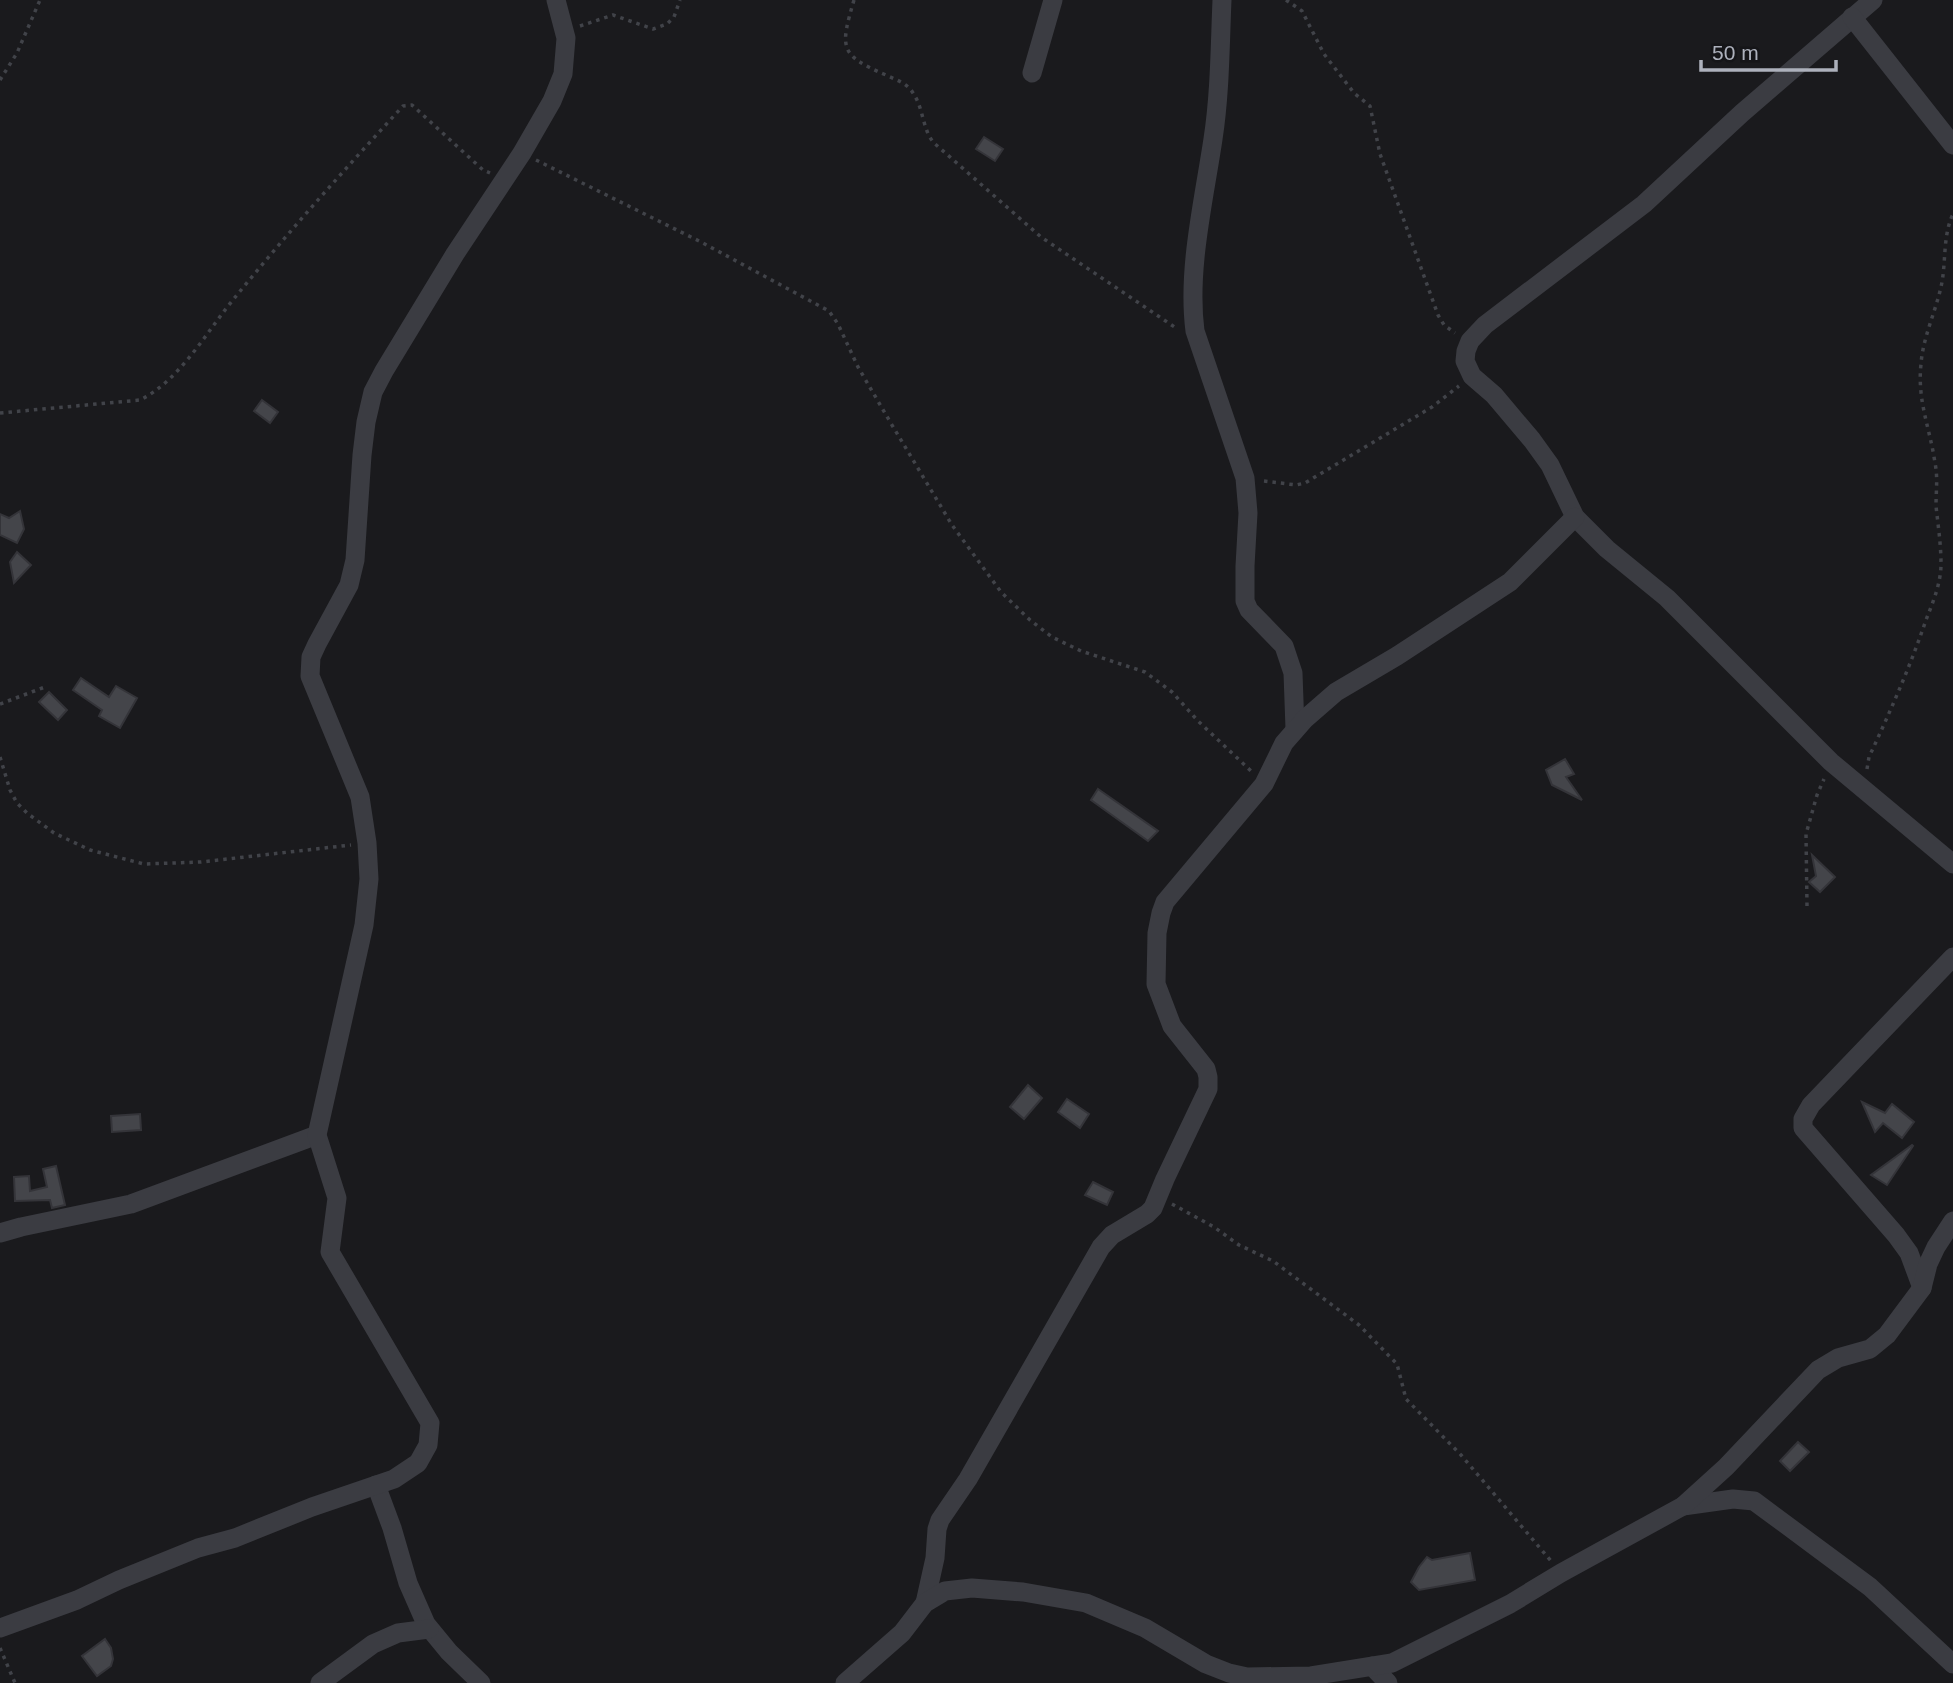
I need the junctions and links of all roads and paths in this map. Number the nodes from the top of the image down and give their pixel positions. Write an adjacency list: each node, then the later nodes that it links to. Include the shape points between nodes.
1 (40, 0): 12 (path)
2 (556, 0): 10 (street)
3 (680, 0): 10 (path, via 674,17 653,29 612,15)
4 (854, 0): 18 (path, via 846,30 847,51 913,92 934,143 1041,237)
5 (1053, 0): 11 (street)
6 (1222, 0): 18 (street, via 1213,135 1192,308)
7 (1286, 0): 17 (path, via 1302,11 1324,54 1370,106 1380,154 1438,315 1450,330)
8 (1873, 0): 9 (street)
9 (1852, 17): 13 (street); 17 (street, via 1644,204)
10 (564, 28): 14 (street, via 563,74)
11 (1032, 73)
12 (0, 80)
13 (1953, 145)
14 (522, 153): 15 (street); 28 (path, via 829,311 888,421 952,525 1001,592 1052,637 1145,672 1172,692)
15 (508, 172): 20 (path, via 483,170 412,105 403,106 269,257 183,364 151,394 139,400); 30 (street, via 373,393 362,455 355,560 349,584 311,657 310,676 360,797)
16 (1953, 214): 29 (path, via 1920,383 1936,466 1941,565 1936,596 1917,648 1868,757)
17 (1470, 341): 19 (street, via 1465,361)
18 (1199, 344): 21 (street)
19 (1472, 376): 21 (path, via 1432,407 1305,483); 22 (street, via 1532,440 1550,465)
20 (0, 413)
21 (1245, 478): 25 (street, via 1245,601 1284,646 1293,673)
22 (1575, 517): 25 (street, via 1510,582 1336,692); 27 (street, via 1687,617)
23 (45, 687): 24 (path)
24 (0, 704)
25 (1295, 729): 28 (street)
26 (0, 757): 30 (path, via 10,790 27,813 54,833 90,850 144,864)
27 (1831, 762): 29 (street); 32 (path, via 1806,834)
28 (1264, 784): 35 (street, via 1161,912 1156,984 1172,1026 1206,1069 1208,1089)
29 (1872, 794): 31 (street)
30 (367, 844): 34 (street, via 364,925)
31 (1953, 864)
32 (1807, 906)
33 (1953, 957): 38 (street, via 1811,1105 1803,1119 1803,1128 1903,1244)
34 (317, 1135): 37 (street, via 131,1204); 39 (street, via 337,1198 330,1252 429,1423 428,1445 418,1463)
35 (1158, 1197): 41 (path, via 1273,1261 1359,1325 1397,1364 1406,1399 1461,1455); 42 (street, via 1147,1214 1101,1247 940,1520)
36 (1953, 1221): 38 (street, via 1928,1264)
37 (0, 1233)
38 (1922, 1288): 40 (street, via 1886,1335 1870,1349 1838,1358 1818,1370)
39 (376, 1485): 43 (street, via 198,1548); 44 (street, via 408,1583)
40 (1683, 1506): 41 (street); 46 (street, via 1733,1499 1755,1501 1870,1587)
41 (1561, 1573): 47 (street, via 1392,1663)
42 (925, 1604): 47 (street, via 945,1591 972,1588 1086,1603 1145,1628 1206,1664 1247,1677 1311,1676); 51 (street, via 902,1633)
43 (0, 1628)
44 (429, 1629): 49 (street, via 398,1633 373,1644); 50 (street)
45 (0, 1648): 48 (path)
46 (1953, 1664)
47 (1372, 1666): 52 (street)
48 (15, 1683)
49 (320, 1683)
50 (481, 1683)
51 (845, 1683)
52 (1388, 1683)

